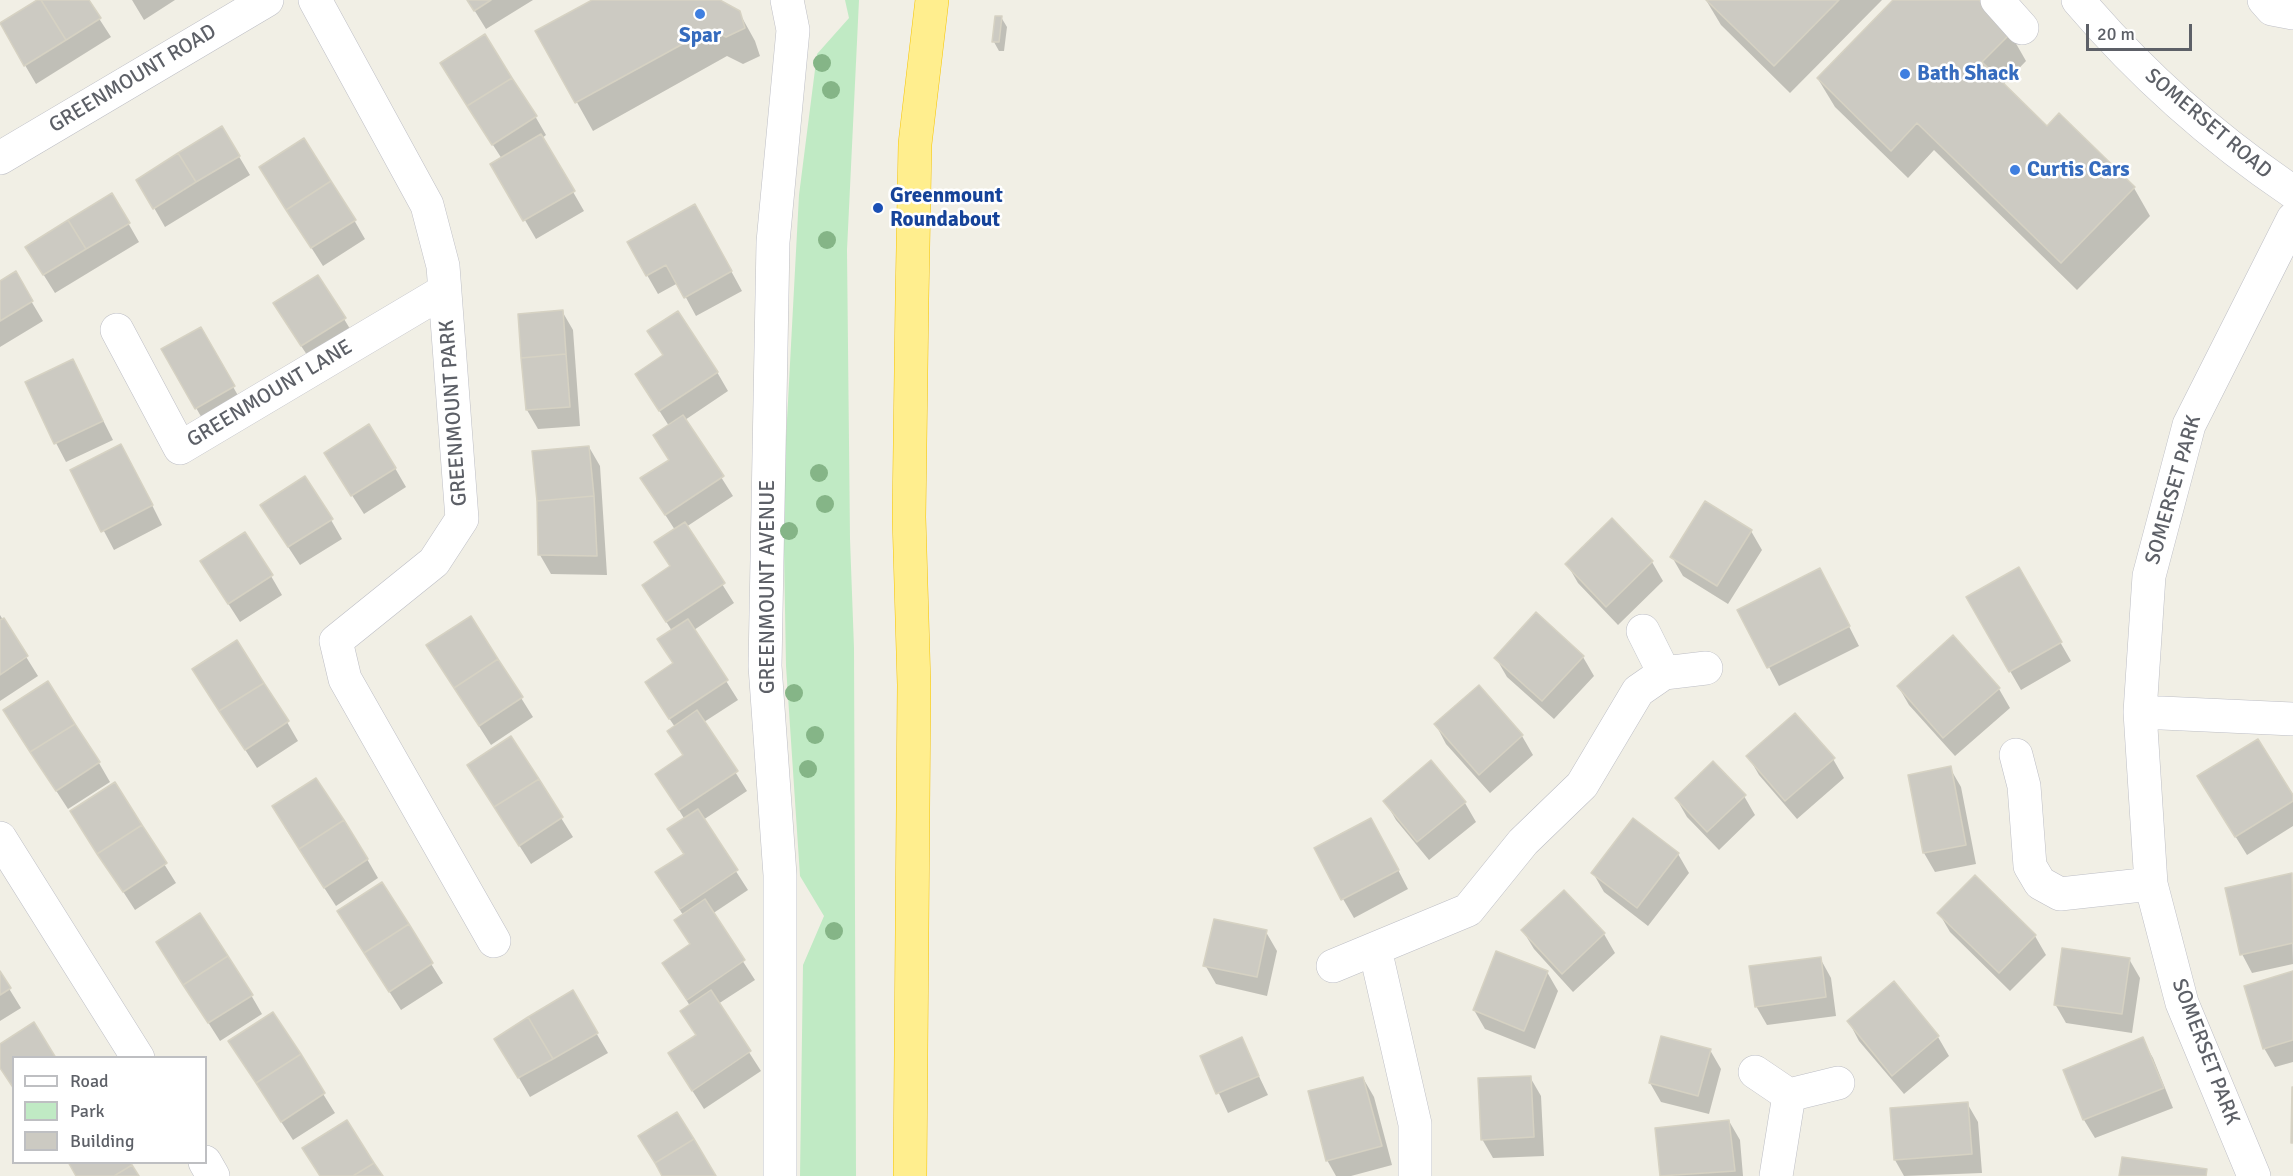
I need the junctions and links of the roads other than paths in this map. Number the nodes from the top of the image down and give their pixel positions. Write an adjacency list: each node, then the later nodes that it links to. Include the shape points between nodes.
1 (267, 0): 10 (street, GREENMOUNT ROAD)
2 (315, 0): 13 (street, GREENMOUNT PARK, via 427,205 443,266)
3 (787, 0): 30 (street, GREENMOUNT AVENUE, via 793,30 773,242 765,666 780,875)
4 (932, 0): 31 (highway, via 915,144 912,299)
5 (1997, 0): 9 (street)
6 (2078, 0): 11 (street, SOMERSET ROAD, via 2120,50 2242,157)
7 (2264, 0): 8 (street, via 2272,9)
8 (2293, 13)
9 (2022, 28)
10 (0, 158)
11 (2293, 192)
12 (2293, 219): 18 (street, SOMERSET PARK, via 2190,425 2149,576)
13 (444, 291): 14 (street, GREENMOUNT LANE, via 180,448); 23 (street, GREENMOUNT PARK, via 462,519 434,562 336,641 345,679)
14 (117, 330)
15 (1643, 632): 17 (street)
16 (1706, 668): 17 (street)
17 (1664, 673): 24 (street, via 1638,691 1582,785 1523,842 1468,910)
18 (2140, 712): 19 (street); 22 (street, SOMERSET PARK)
19 (2293, 719)
20 (2016, 755): 22 (street, via 2024,786 2030,866 2040,883 2060,894)
21 (0, 838): 26 (street)
22 (2151, 884): 34 (street, SOMERSET PARK, via 2182,1003)
23 (494, 941)
24 (1375, 950): 25 (street); 32 (street, via 1415,1124)
25 (1333, 966)
26 (137, 1056)
27 (1755, 1072): 29 (street)
28 (1838, 1083): 29 (street)
29 (1789, 1095): 33 (street)
30 (780, 1176)
31 (910, 1176)
32 (1415, 1176)
33 (1776, 1176)
34 (2254, 1176)

